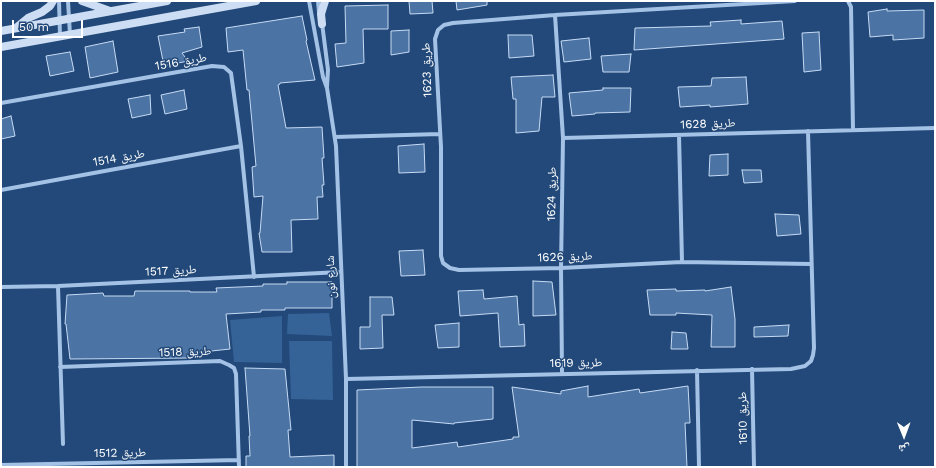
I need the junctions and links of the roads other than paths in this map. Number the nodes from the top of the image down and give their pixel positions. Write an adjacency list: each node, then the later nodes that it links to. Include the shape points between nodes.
1 (53, 1): 16 (street, via 42,12)
2 (59, 1): 14 (street)
3 (68, 1): 14 (street)
4 (82, 1): 12 (street)
5 (168, 1): 12 (street)
6 (256, 1): 18 (street)
7 (309, 1): 21 (street, شارع نون)
8 (318, 1): 15 (street, شارع نون)
9 (325, 1): 15 (street, via 321,14)
10 (795, 1): 13 (street, طريق 1623)
11 (848, 1): 24 (street, via 851,7)
12 (110, 11): 14 (street)
13 (555, 16): 26 (street, طريق 1623, via 453,23 438,30 435,39); 29 (street, طريق 1624)
14 (64, 19): 16 (street); 18 (street); 19 (street)
15 (322, 24): 21 (street, شارع نون, via 329,76)
16 (15, 28): 17 (street)
17 (1, 31)
18 (70, 35): 19 (street)
19 (60, 36): 20 (street)
20 (1, 46)
21 (327, 88): 28 (street, شارع نون)
22 (1, 103): 30 (street, طريق 1516, via 212,66 224,68 231,73)
23 (935, 128): 24 (street, طريق 1628)
24 (853, 130): 25 (street, طريق 1628)
25 (808, 131): 27 (street, طريق 1628); 33 (street)
26 (440, 134): 28 (street); 34 (street, طريق 1623, via 441,256 443,263)
27 (679, 135): 29 (street, طريق 1628); 32 (street)
28 (336, 137): 36 (street, شارع نون)
29 (563, 138): 35 (street, طريق 1624)
30 (241, 146): 31 (street, طريق 1514); 37 (street, طريق 1516)
31 (1, 190)
32 (682, 262): 33 (street, طريق 1626); 35 (street, طريق 1626)
33 (811, 264): 41 (street, طريق 1619, via 813,355 810,361 798,368)
34 (450, 268): 35 (street, طريق 1626)
35 (561, 268): 43 (street, طريق 1624)
36 (341, 272): 37 (street, طريق 1517); 44 (street, شارع نون)
37 (254, 276): 38 (street, طريق 1517)
38 (58, 286): 39 (street, طريق 1517); 40 (street)
39 (1, 287)
40 (60, 367): 45 (street); 46 (street, طريق 1518, via 224,362 234,368 236,374)
41 (752, 369): 42 (street, طريق 1619); 51 (street, طريق 1610)
42 (697, 370): 43 (street, طريق 1619); 50 (street)
43 (562, 373): 44 (street, طريق 1619)
44 (346, 379): 49 (street, شارع نون)
45 (62, 444)
46 (239, 460): 47 (street, طريق 1512); 48 (street, طريق 1518)
47 (1, 465)
48 (239, 467)
49 (346, 467)
50 (699, 467)
51 (754, 467)

